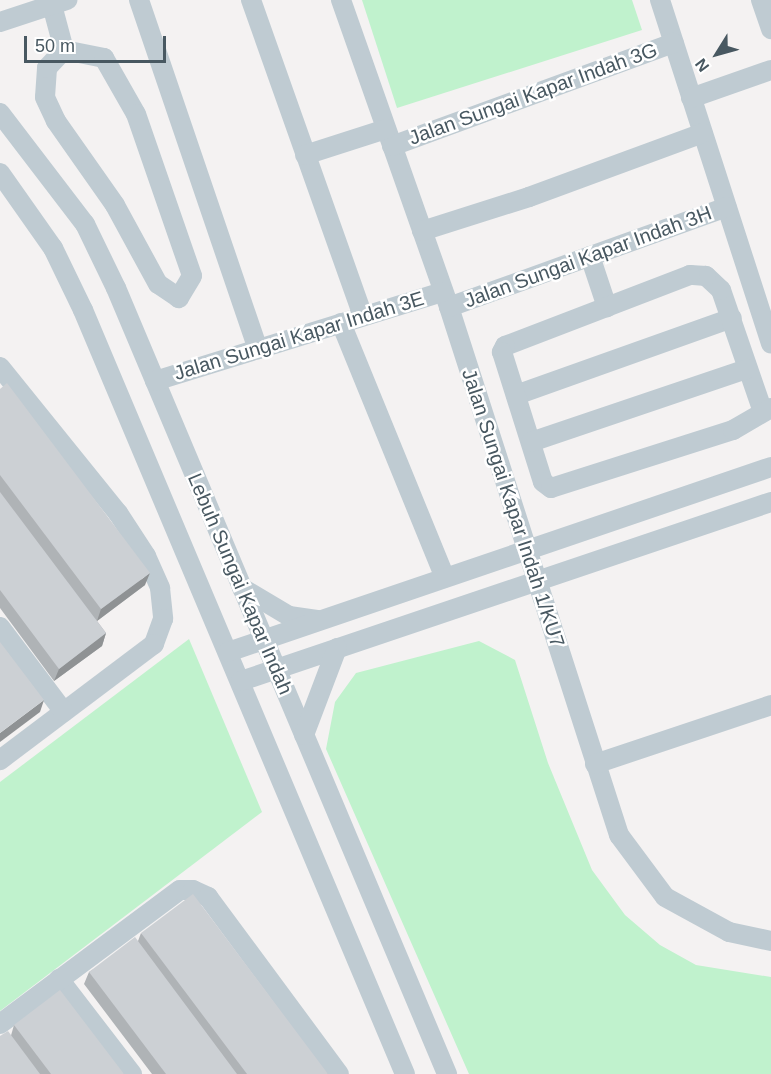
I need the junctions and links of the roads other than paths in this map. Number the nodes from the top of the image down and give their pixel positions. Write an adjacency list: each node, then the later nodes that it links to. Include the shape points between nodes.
1 (139, 0): 28 (street)
2 (251, 0): 16 (street)
3 (341, 0): 15 (street, Jalan Sungai Kapar Indah 1/KU7)
4 (660, 0): 9 (street)
5 (762, 0): 8 (street)
6 (59, 2): 7 (street); 10 (street)
7 (0, 22)
8 (771, 29)
9 (674, 43): 12 (street); 15 (street, Jalan Sungai Kapar Indah 3G)
10 (64, 50): 10 (street, via 47,68 45,97 56,121 115,205 158,284 179,298 192,276 136,114 104,58)
11 (771, 70): 12 (street)
12 (691, 98): 14 (street)
13 (0, 113): 31 (street, Lebuh Sungai Kapar Indah, via 85,224)
14 (703, 133): 18 (street); 19 (street)
15 (389, 137): 16 (street, Jalan Sungai Kapar Indah 3G); 19 (street, Jalan Sungai Kapar Indah 1/KU7)
16 (305, 155): 23 (street)
17 (0, 173): 45 (street, Lebuh Sungai Kapar Indah, via 53,248 83,310)
18 (727, 207): 20 (street, Jalan Sungai Kapar Indah 3H); 25 (street)
19 (422, 231): 21 (street, Jalan Sungai Kapar Indah 1/KU7)
20 (590, 256): 21 (street, Jalan Sungai Kapar Indah 3H); 22 (street)
21 (446, 299): 23 (street, Jalan Sungai Kapar Indah 3E); 37 (street, Jalan Sungai Kapar Indah 1/KU7)
22 (608, 307): 24 (street, via 690,274 706,276 721,290); 32 (street, via 505,346 502,352)
23 (363, 316): 26 (street, Jalan Sungai Kapar Indah 3E)
24 (732, 318): 29 (street); 32 (street)
25 (767, 318): 27 (street)
26 (341, 323): 28 (street, Jalan Sungai Kapar Indah 3E); 38 (street)
27 (771, 344)
28 (258, 349): 31 (street, Jalan Sungai Kapar Indah 3E)
29 (747, 369): 33 (street); 34 (street)
30 (3, 378): 49 (street, via 118,513 146,556 160,588 163,619 154,644)
31 (155, 381): 40 (street, Lebuh Sungai Kapar Indah)
32 (516, 395): 34 (street)
33 (767, 410): 34 (street, via 733,430 558,488 543,482)
34 (531, 442)
35 (771, 467): 37 (street)
36 (771, 502): 39 (street)
37 (526, 551): 38 (street); 39 (street, Jalan Sungai Kapar Indah 1/KU7)
38 (446, 578): 41 (street)
39 (536, 583): 44 (street); 52 (street, Jalan Sungai Kapar Indah 1/KU7)
40 (242, 588): 41 (street, via 289,616); 43 (street, Lebuh Sungai Kapar Indah)
41 (323, 620): 43 (street)
42 (0, 627): 49 (street)
43 (264, 640): 45 (street); 46 (street, Lebuh Sungai Kapar Indah)
44 (337, 648): 46 (street); 50 (street)
45 (228, 652): 47 (street, Lebuh Sungai Kapar Indah)
46 (277, 668): 47 (street); 50 (street, Lebuh Sungai Kapar Indah)
47 (241, 681): 58 (street, Lebuh Sungai Kapar Indah)
48 (771, 705): 52 (street)
49 (64, 712): 51 (street)
50 (304, 735): 59 (street, Lebuh Sungai Kapar Indah)
51 (0, 760)
52 (596, 764): 53 (street, Jalan Sungai Kapar Indah 1/KU7, via 619,835 665,897 729,932)
53 (771, 941)
54 (59, 979): 55 (street); 56 (street); 57 (street, via 180,890 194,890 208,897)
55 (0, 1024)
56 (132, 1074)
57 (339, 1074)
58 (405, 1074)
59 (447, 1074)

